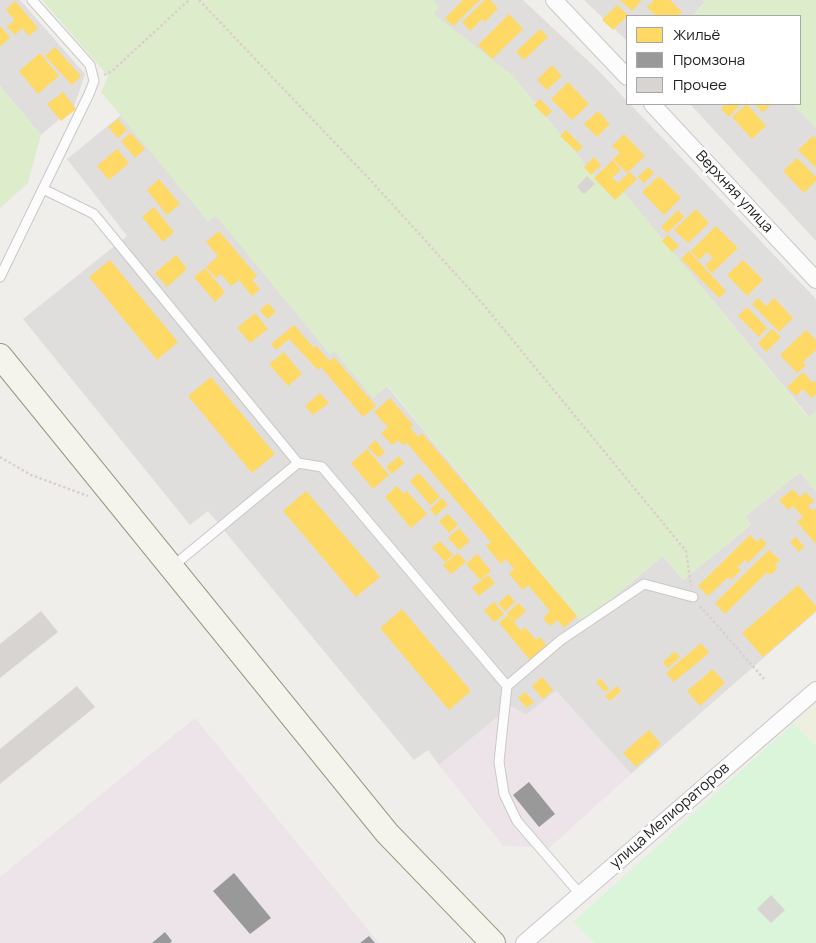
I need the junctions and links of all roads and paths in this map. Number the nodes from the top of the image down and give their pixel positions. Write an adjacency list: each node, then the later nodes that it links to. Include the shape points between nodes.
1 (32, 0): 6 (lane, via 90,65)
2 (189, 0): 6 (path, via 112,71)
3 (199, 0): 16 (path, via 373,182 483,304 686,551)
4 (554, 0): 5 (street)
5 (626, 76)
6 (94, 81): 8 (lane)
7 (653, 105): 10 (street, Верхняя улица)
8 (43, 189): 9 (lane); 13 (lane, via 94,214)
9 (0, 277)
10 (816, 280)
11 (0, 356): 15 (main road)
12 (0, 458): 14 (path, via 31,475)
13 (298, 464): 15 (lane); 18 (lane, via 322,468)
14 (95, 498)
15 (171, 568): 21 (main road, via 387,833)
16 (693, 597): 17 (path); 18 (lane, via 644,584 561,640)
17 (764, 679)
18 (507, 686): 20 (lane, via 499,762 504,794 517,822)
19 (816, 690): 20 (street, улица Мелиораторов)
20 (580, 894): 22 (street, улица Мелиораторов)
21 (493, 943)
22 (524, 943)

